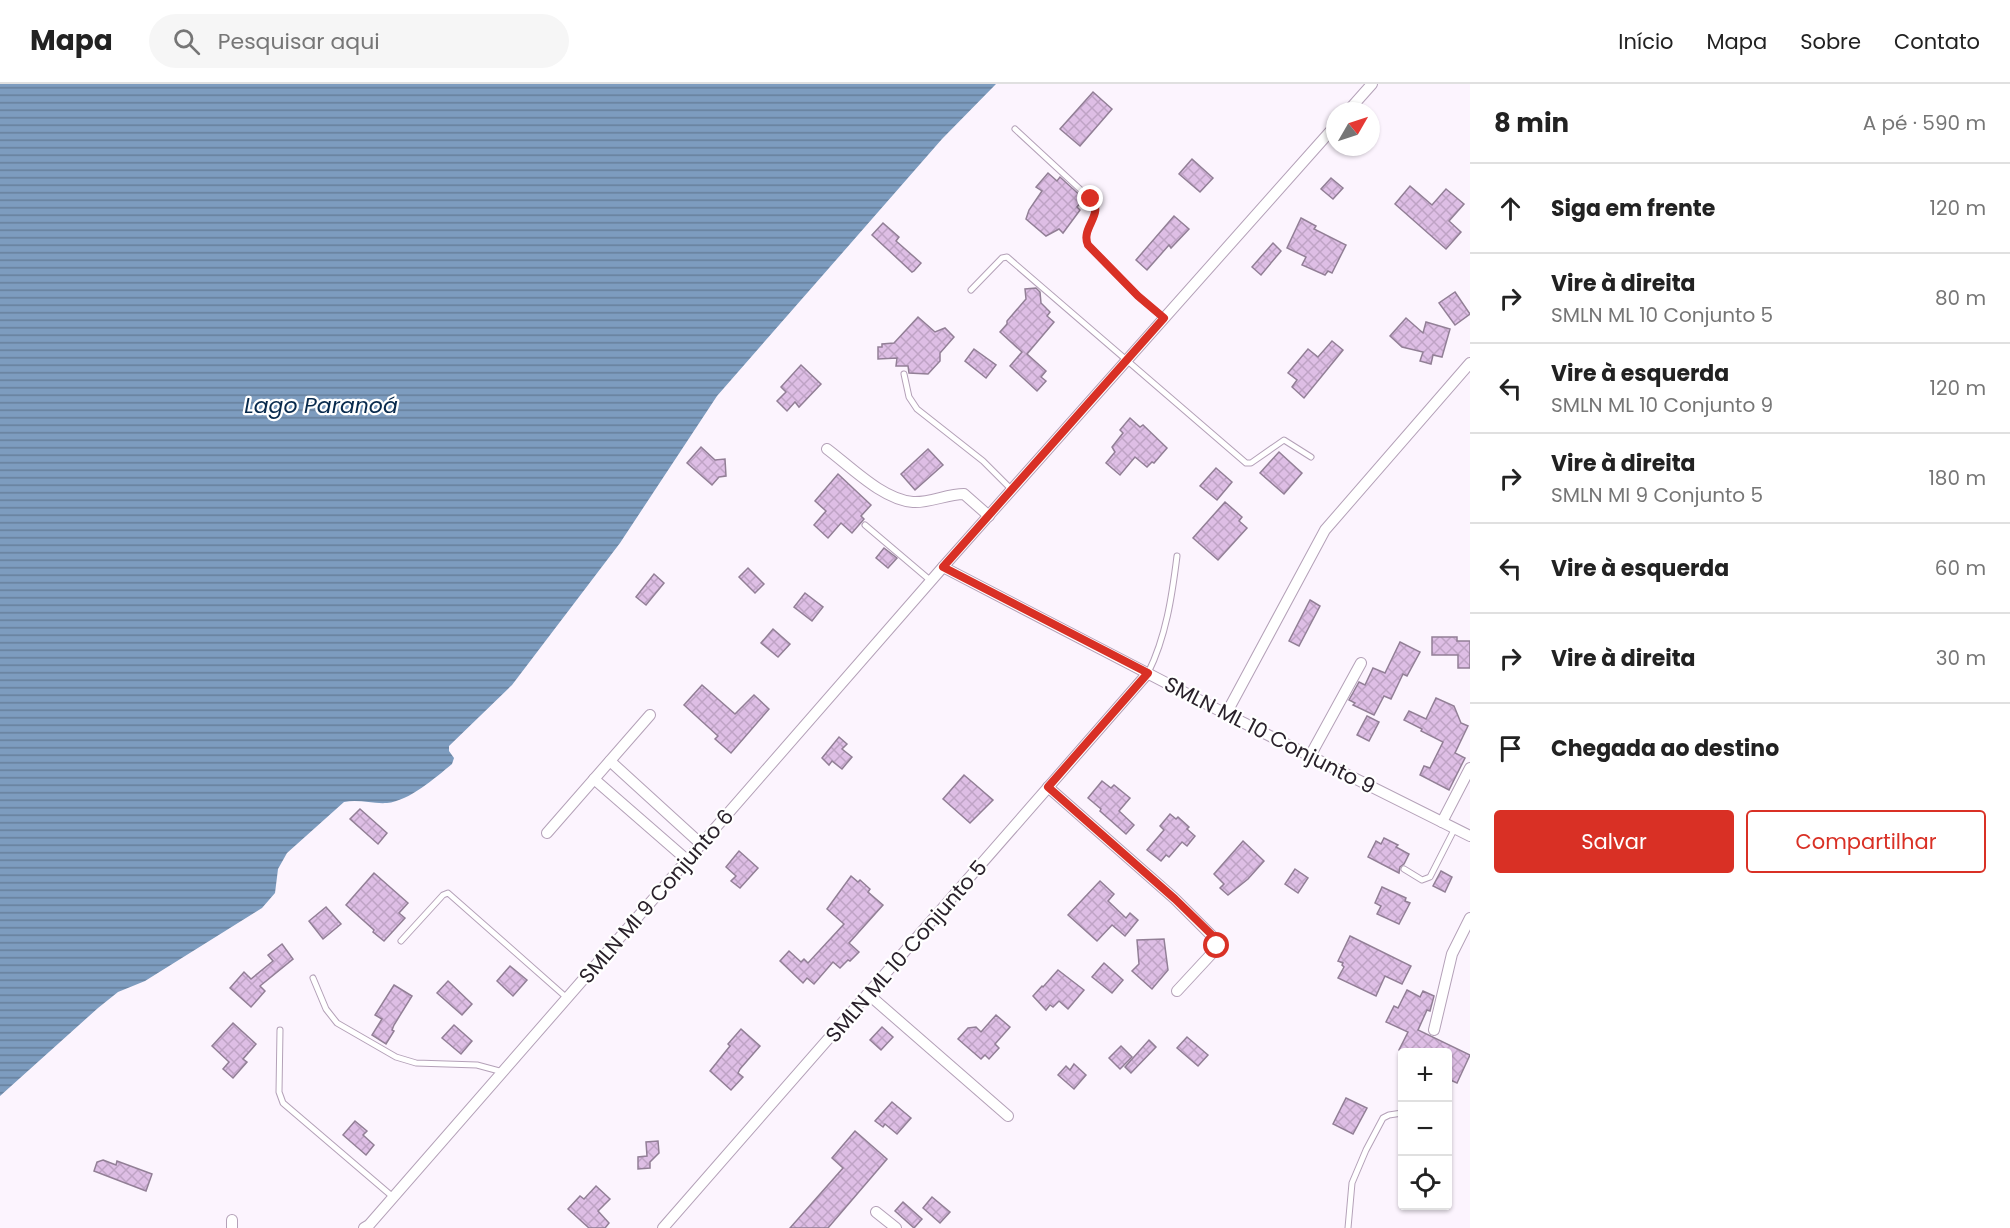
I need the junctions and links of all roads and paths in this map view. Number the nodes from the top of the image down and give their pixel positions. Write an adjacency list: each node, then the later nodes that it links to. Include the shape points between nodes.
1 (1372, 84): 2 (street)
2 (1356, 102)
3 (1015, 129): 6 (lane, via 1095,203 1097,210 1085,240)
4 (1326, 136): 6 (street, SMLN MI 9 Conjunto 6)
5 (971, 290): 7 (lane, via 1007,257)
6 (1164, 318): 7 (street, SMLN MI 9 Conjunto 6)
7 (1126, 361): 11 (lane, via 1247,464 1284,440); 12 (street, SMLN MI 9 Conjunto 6)
8 (1470, 363): 20 (street, via 1332,520)
9 (904, 374): 12 (lane, via 909,397 917,409 983,460)
10 (828, 449): 13 (street, via 897,499 924,501 964,494)
11 (1311, 457)
12 (1012, 490): 13 (street, SMLN MI 9 Conjunto 6)
13 (989, 516): 16 (street, SMLN MI 9 Conjunto 6)
14 (865, 525): 17 (lane)
15 (1177, 556): 19 (lane, via 1162,639)
16 (943, 567): 17 (street, SMLN MI 9 Conjunto 6); 19 (street, SMLN ML 10 Conjunto 9)
17 (932, 582): 31 (street, SMLN MI 9 Conjunto 6)
18 (1361, 663): 22 (street)
19 (1148, 673): 20 (street, SMLN ML 10 Conjunto 9); 26 (street, SMLN ML 10 Conjunto 5)
20 (1226, 714): 22 (street, SMLN ML 10 Conjunto 9)
21 (650, 715): 23 (street)
22 (1310, 756): 27 (street, SMLN ML 10 Conjunto 9)
23 (609, 761): 25 (street); 31 (street)
24 (1470, 768): 27 (street)
25 (594, 779): 29 (street); 32 (street)
26 (1048, 787): 37 (street, via 1216,940 1215,950); 38 (street, SMLN ML 10 Conjunto 5)
27 (1443, 822): 28 (street, SMLN ML 10 Conjunto 9)
28 (1455, 828): 30 (street, SMLN ML 10 Conjunto 9); 33 (lane, via 1430,877 1422,880)
29 (547, 833)
30 (1470, 836)
31 (701, 844): 32 (street, SMLN MI 9 Conjunto 6)
32 (687, 860): 39 (street, SMLN MI 9 Conjunto 6)
33 (1404, 869)
34 (1470, 918): 41 (street, via 1452,954)
35 (401, 941): 39 (lane, via 448,893)
36 (313, 978): 42 (lane, via 326,1009 337,1023 396,1057 416,1063 477,1065)
37 (1177, 991)
38 (868, 994): 44 (street); 48 (street, SMLN ML 10 Conjunto 5)
39 (567, 998): 42 (street, SMLN MI 9 Conjunto 6)
40 (280, 1030): 45 (lane, via 279,1092 283,1103)
41 (1434, 1030)
42 (503, 1072): 45 (street, SMLN MI 9 Conjunto 6)
43 (1398, 1114): 50 (lane, via 1383,1118 1366,1150 1352,1183)
44 (1008, 1116)
45 (393, 1197): 47 (street, SMLN MI 9 Conjunto 6)
46 (876, 1212): 49 (street)
47 (369, 1227)
48 (663, 1228)
49 (896, 1228)
50 (1348, 1228)

